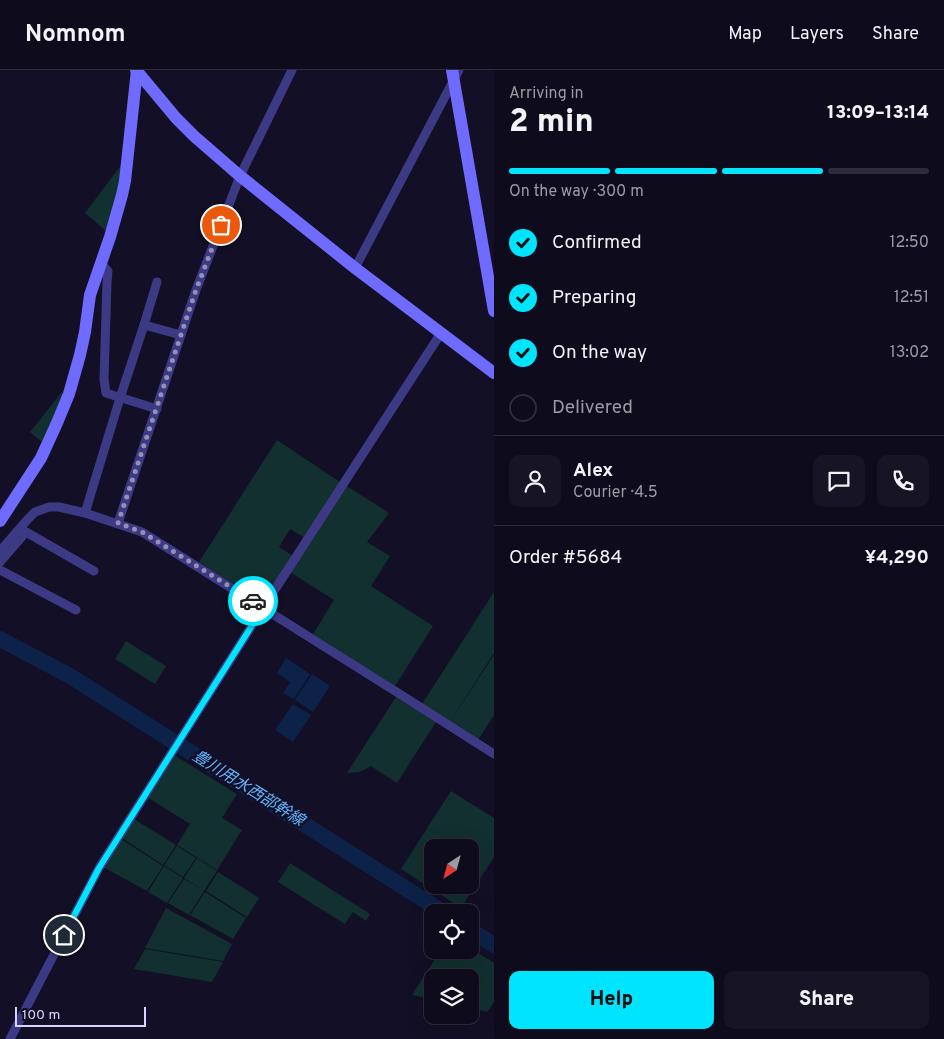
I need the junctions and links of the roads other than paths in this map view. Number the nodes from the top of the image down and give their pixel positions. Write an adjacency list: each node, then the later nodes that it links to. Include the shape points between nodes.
1 (137, 70): 4 (street, via 176,118); 5 (street, via 125,181)
2 (292, 70): 4 (street)
3 (455, 73): 6 (street); 8 (street)
4 (240, 176): 6 (street); 11 (street)
5 (100, 263): 13 (street, via 108,271 106,393); 16 (street, via 69,394 41,458)
6 (355, 268): 10 (street)
7 (157, 282): 9 (street)
8 (494, 311)
9 (144, 325): 11 (street); 13 (street)
10 (441, 333): 12 (street); 22 (street)
11 (181, 335): 14 (street)
12 (494, 373)
13 (120, 398): 14 (street); 15 (street)
14 (157, 409): 17 (street)
15 (85, 513): 17 (street); 18 (street, via 59,507 35,512)
16 (0, 521)
17 (118, 523): 22 (street, via 142,532)
18 (0, 552)
19 (0, 562): 21 (street, via 26,532)
20 (0, 570): 23 (street)
21 (94, 571)
22 (263, 608): 24 (street); 25 (street, via 99,868)
23 (76, 610)
24 (494, 754)
25 (10, 1039)

